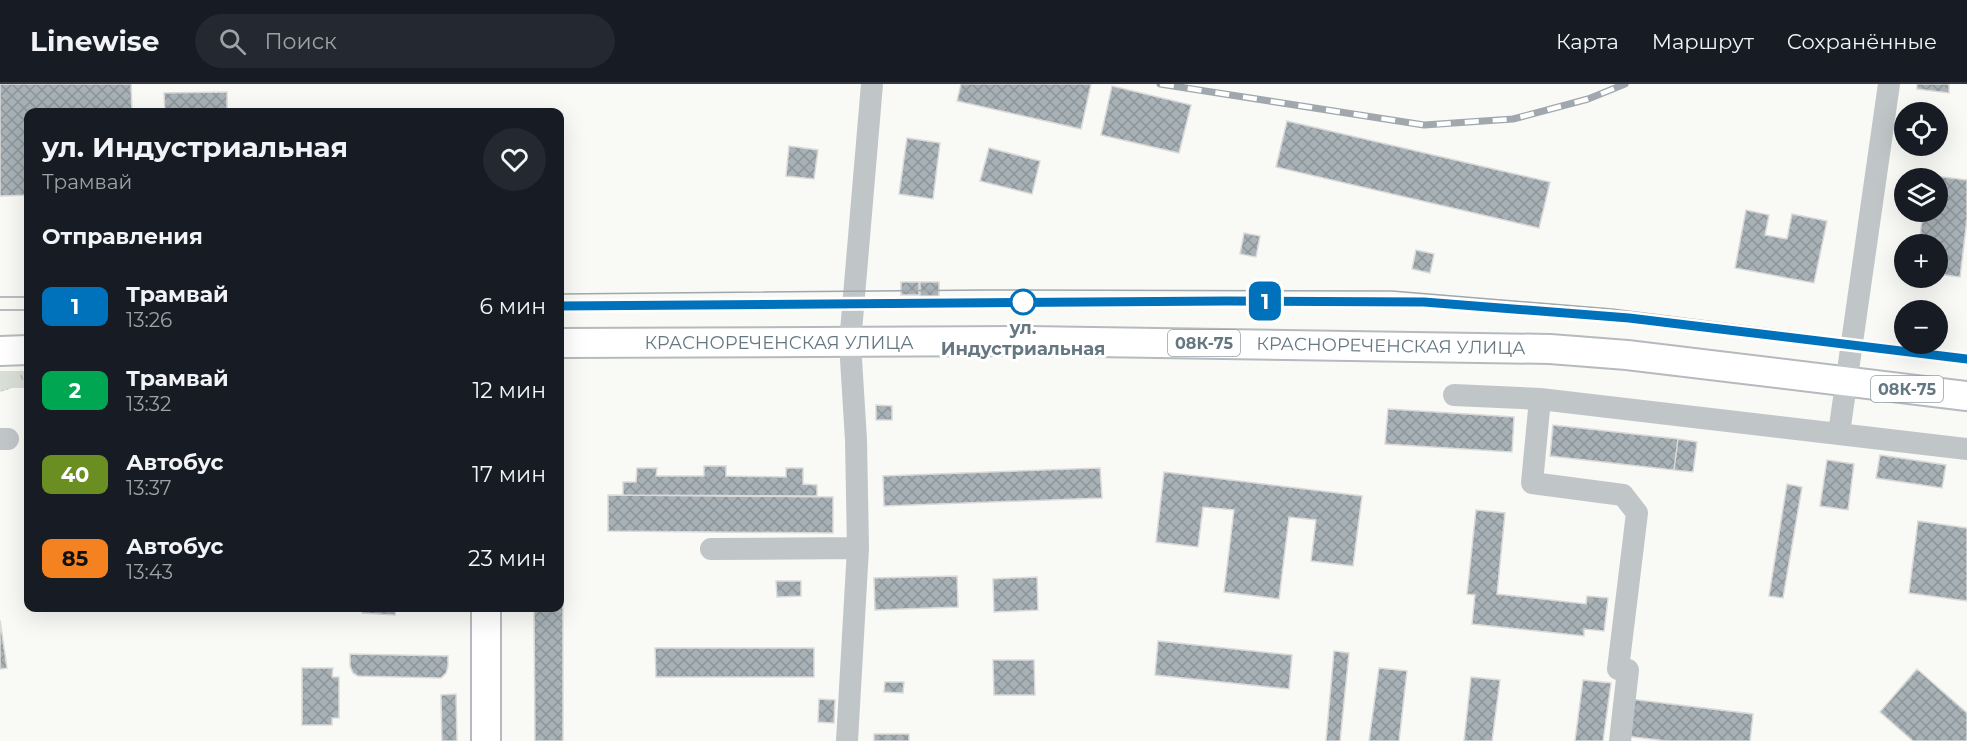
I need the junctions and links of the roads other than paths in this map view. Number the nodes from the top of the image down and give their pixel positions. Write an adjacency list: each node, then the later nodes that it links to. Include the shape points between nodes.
1 (872, 84): 4 (street)
2 (1889, 84): 7 (street)
3 (564, 343): 4 (main road, КРАСНОРЕЧЕНСКАЯ УЛИЦА / 08К-75)
4 (850, 343): 7 (main road, КРАСНОРЕЧЕНСКАЯ УЛИЦА / 08К-75, via 1052,341 1550,349); 13 (street)
5 (24, 350): 6 (main road)
6 (0, 351)
7 (1847, 381): 9 (main road, КРАСНОРЕЧЕНСКАЯ УЛИЦА / 08К-75); 11 (street)
8 (1454, 394): 10 (street)
9 (1967, 396)
10 (1540, 399): 11 (street); 18 (street, via 1532,483 1623,495 1637,513 1618,669 1628,670)
11 (1839, 433): 12 (street)
12 (1967, 449)
13 (858, 548): 14 (street); 17 (street)
14 (711, 549)
15 (486, 612): 16 (main road)
16 (486, 741)
17 (847, 741)
18 (1620, 741)

